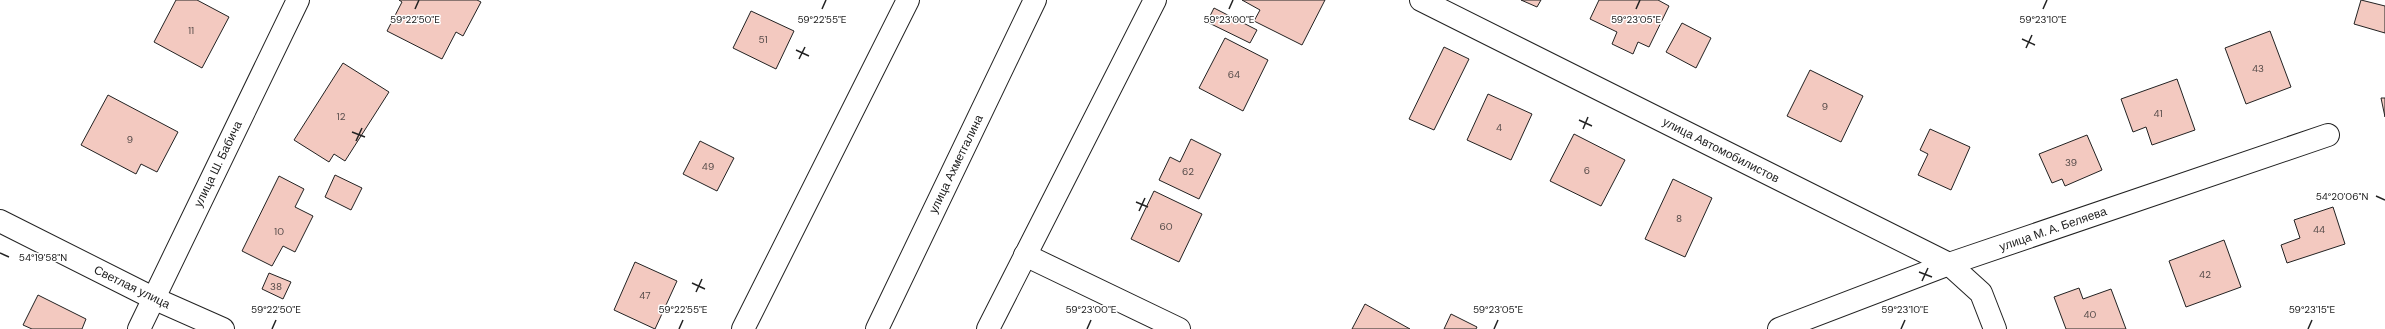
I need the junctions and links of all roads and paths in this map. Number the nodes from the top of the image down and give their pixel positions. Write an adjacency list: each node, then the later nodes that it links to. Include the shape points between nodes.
1 (298, 0): 10 (street, улица Ш. Бабича)
2 (908, 0): 13 (street)
3 (1035, 0): 14 (street, улица Ахметгалина)
4 (1155, 0): 8 (street)
5 (1420, 0): 9 (street, улица Автомобилистов)
6 (2328, 136): 9 (street, улица М. А. Беляева)
7 (0, 221): 10 (street, Светлая улица)
8 (1025, 256): 15 (street); 16 (street)
9 (1949, 264): 17 (street, улица М. А. Беляева); 18 (street, улица Автомобилистов, via 1981,293)
10 (153, 298): 11 (street, улица Ш. Бабича); 12 (street, Светлая улица)
11 (139, 329)
12 (223, 329)
13 (743, 329)
14 (876, 329)
15 (988, 329)
16 (1179, 329)
17 (1779, 329)
18 (1995, 329)

